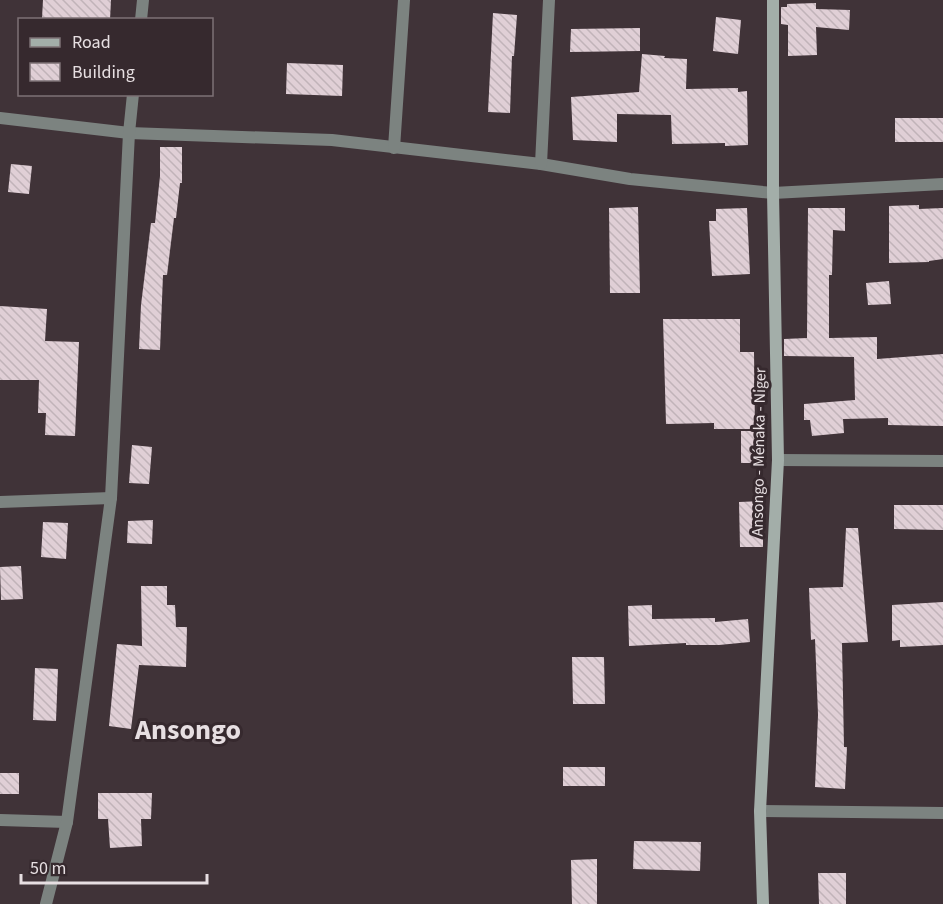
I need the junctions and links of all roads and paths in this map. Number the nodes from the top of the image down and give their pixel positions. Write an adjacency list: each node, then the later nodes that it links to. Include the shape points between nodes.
1 (143, 0): 5 (street)
2 (404, 0): 9 (street)
3 (549, 0): 10 (street)
4 (773, 0): 12 (main road, Ansongo - Ménaka - Niger)
5 (141, 18)
6 (133, 96): 8 (street)
7 (0, 118): 8 (street)
8 (129, 133): 9 (street, via 332,141); 15 (street)
9 (394, 148): 10 (street)
10 (541, 165): 12 (street, via 630,179)
11 (943, 184): 12 (street)
12 (773, 193): 13 (main road, Ansongo - Ménaka - Niger)
13 (778, 460): 14 (street); 17 (main road, Ansongo - Ménaka - Niger)
14 (943, 461)
15 (111, 498): 16 (street); 20 (street)
16 (0, 502)
17 (760, 811): 18 (street); 22 (main road, Ansongo - Ménaka - Niger)
18 (943, 813)
19 (0, 820): 20 (street)
20 (67, 822): 21 (street)
21 (46, 904)
22 (763, 904)

